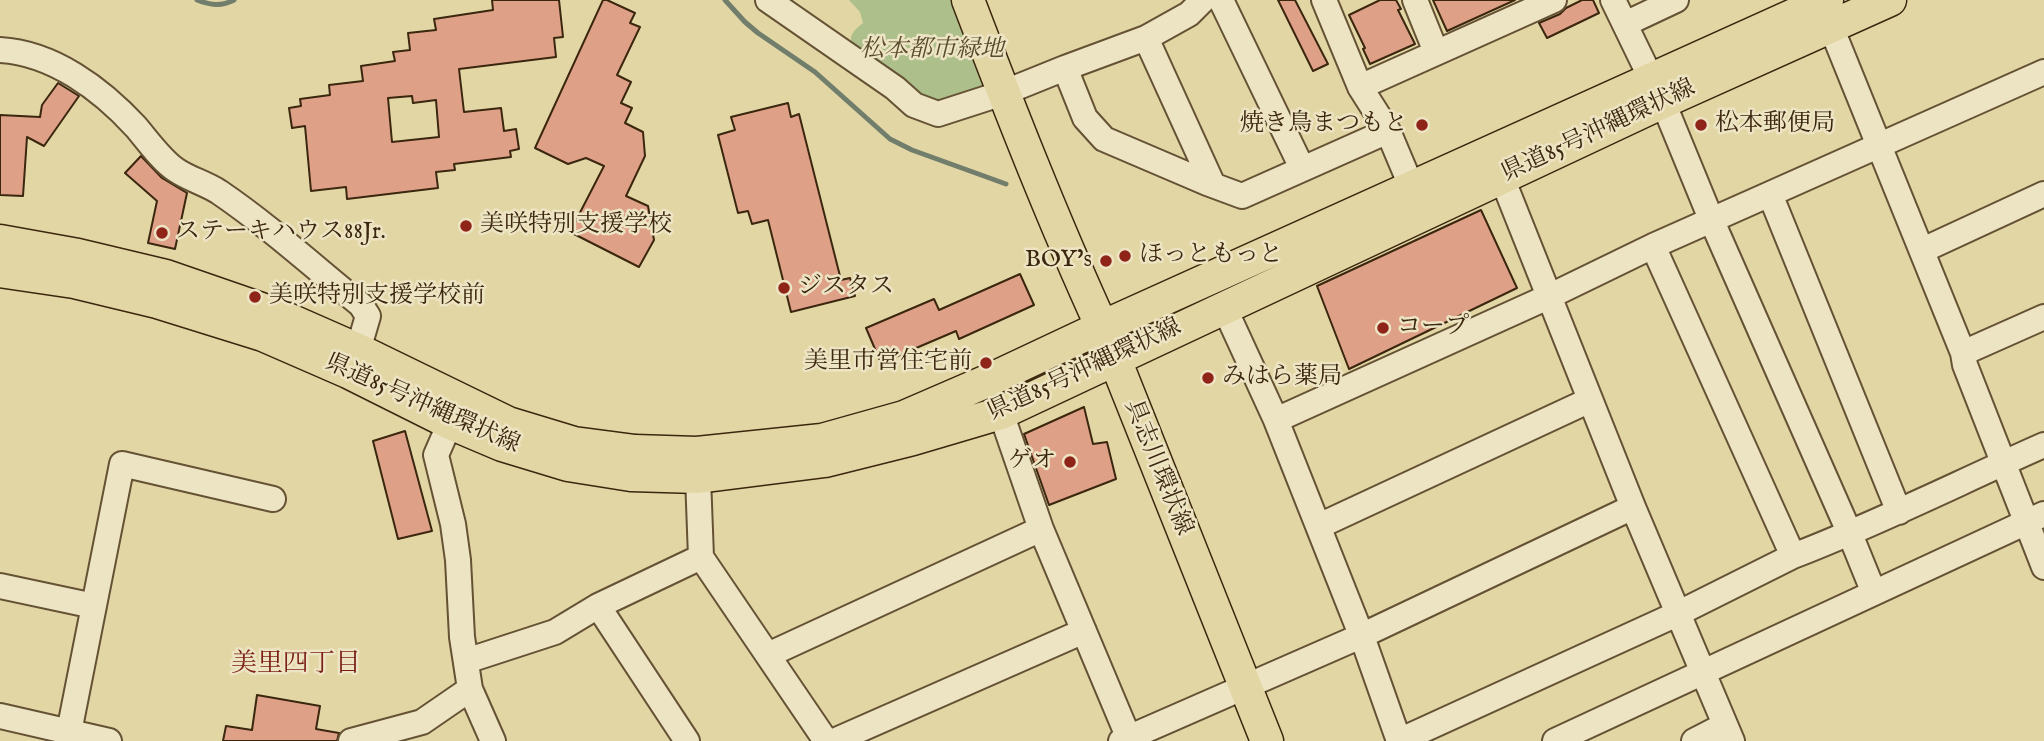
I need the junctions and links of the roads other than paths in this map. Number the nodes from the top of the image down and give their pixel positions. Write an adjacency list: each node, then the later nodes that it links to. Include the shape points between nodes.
1 (768, 0): 21 (street, via 914,105 938,114)
2 (968, 0): 21 (main road, 具志川環状線)
3 (1203, 0): 14 (street, via 1189,14)
4 (1221, 0): 24 (street)
5 (1324, 0): 19 (street)
6 (1415, 0): 16 (street)
7 (1554, 0): 11 (street)
8 (1613, 0): 13 (street)
9 (1676, 0): 13 (street)
10 (1890, 0): 12 (main road, 県道85号沖縄環状線)
11 (1518, 7): 16 (street)
12 (1829, 13): 20 (main road, 県道85号沖縄環状線); 23 (street)
13 (1625, 24): 20 (street)
14 (1146, 38): 17 (street); 26 (street)
15 (0, 50): 39 (street, via 24,54 77,77 114,104 175,170 217,191 361,305 368,316)
16 (1436, 52): 19 (street)
17 (1065, 68): 21 (street); 26 (street, via 1085,118 1104,139)
18 (2044, 72): 23 (street)
19 (1360, 87): 22 (street)
20 (1656, 91): 25 (main road, 県道85号沖縄環状線); 27 (main road, 県道85号沖縄環状線); 30 (street)
21 (1003, 93): 38 (main road, 具志川環状線)
22 (1388, 131): 24 (street); 27 (street)
23 (1880, 146): 28 (street); 33 (street)
24 (1302, 168): 26 (street, via 1242,196)
25 (1502, 178): 35 (street); 36 (main road, 県道85号沖縄環状線)
26 (1213, 185)
27 (1412, 188): 38 (main road, 県道85号沖縄環状線)
28 (1770, 194): 30 (street); 51 (street)
29 (2044, 194): 33 (street)
30 (1711, 219): 32 (street); 55 (street)
31 (0, 241): 39 (main road, 県道85号沖縄環状線, via 166,276 276,314)
32 (1653, 246): 35 (street); 56 (street)
33 (1923, 250): 40 (street)
34 (0, 271): 45 (main road, 県道85号沖縄環状線, via 145,299 263,335)
35 (1548, 297): 42 (street); 44 (street)
36 (1224, 307): 41 (main road, 県道85号沖縄環状線); 44 (street)
37 (2044, 317): 40 (street)
38 (1102, 327): 39 (main road, 県道85号沖縄環状線, via 905,416 822,440 697,453 574,443 508,424); 41 (main road, 具志川環状線)
39 (358, 350)
40 (1964, 353): 47 (street)
41 (1114, 360): 43 (main road, 県道85号沖縄環状線); 69 (main road, 具志川環状線)
42 (1590, 400): 50 (street); 53 (street)
43 (1000, 413): 48 (main road, 県道85号沖縄環状線, via 825,461); 54 (street)
44 (1276, 420): 53 (street)
45 (450, 424): 48 (main road, 県道85号沖縄環状線, via 568,465 631,475); 67 (street, via 436,455 453,524)
46 (2044, 444): 47 (street)
47 (2003, 463): 51 (street); 52 (street)
48 (698, 477): 57 (street)
49 (273, 499): 61 (street, via 122,464)
50 (1633, 507): 63 (street); 65 (street)
51 (1899, 512): 55 (street)
52 (2035, 518): 58 (street); 60 (street)
53 (1319, 526): 65 (street)
54 (1041, 529): 64 (street); 66 (street)
55 (1850, 534): 56 (street); 60 (street)
56 (1793, 556): 63 (street)
57 (701, 557): 62 (street); 66 (street)
58 (2044, 567)
59 (0, 586): 61 (street)
60 (1874, 593): 68 (street)
61 (94, 606): 72 (street)
62 (598, 606): 67 (street, via 555,632); 78 (street)
63 (1677, 614): 68 (street); 82 (street)
64 (1084, 631): 74 (street); 80 (street)
65 (1362, 636): 69 (street); 82 (street)
66 (768, 656): 79 (street)
67 (466, 660): 70 (street)
68 (1702, 671): 73 (street); 83 (street)
69 (1245, 688): 74 (street); 81 (main road, 具志川環状線)
70 (470, 689): 76 (street, via 422,723); 77 (street)
71 (0, 716): 72 (street)
72 (69, 732): 75 (street)
73 (1729, 733): 84 (street)
74 (1126, 740)
75 (109, 741)
76 (351, 741)
77 (493, 741)
78 (687, 741)
79 (826, 741)
80 (835, 741)
81 (1267, 741)
82 (1399, 741)
83 (1555, 741)
84 (1694, 741)

